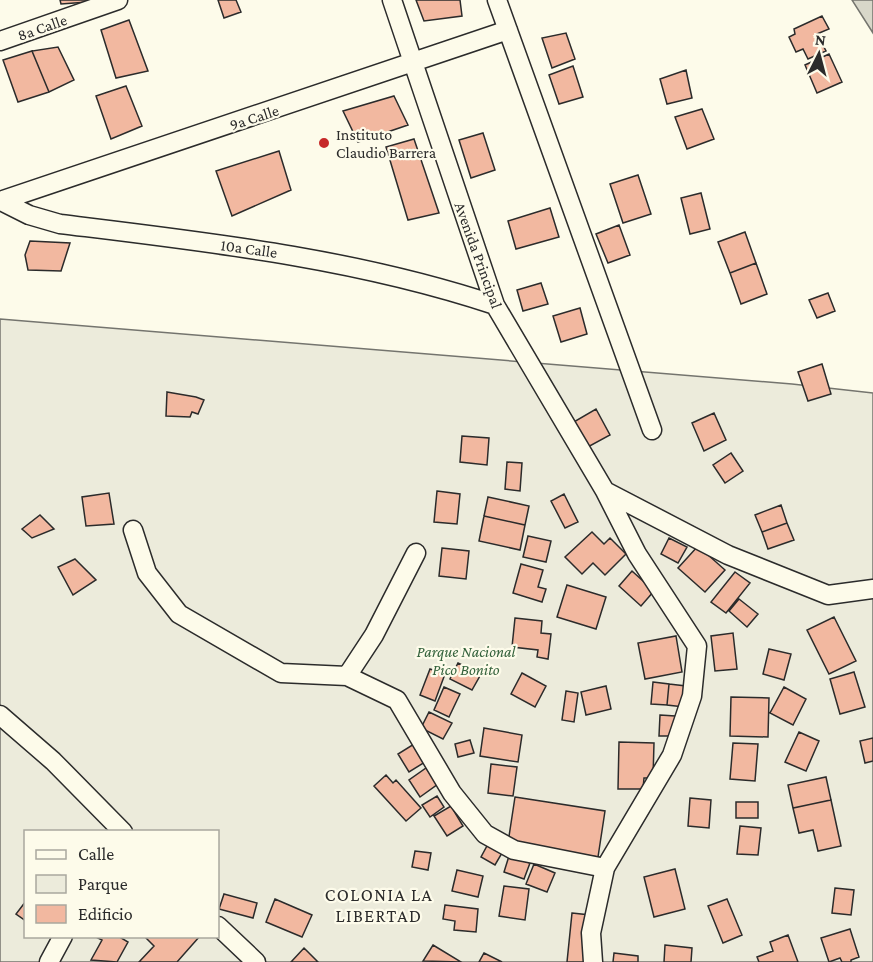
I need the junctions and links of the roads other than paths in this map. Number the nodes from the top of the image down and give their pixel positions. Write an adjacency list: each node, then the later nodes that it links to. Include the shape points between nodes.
1 (118, 0): 5 (street, 8a Calle)
2 (392, 0): 6 (street, Avenida Principal)
3 (497, 0): 4 (street)
4 (508, 30): 6 (street, 9a Calle); 9 (street)
5 (0, 41)
6 (412, 64): 7 (street, 9a Calle); 8 (street, Avenida Principal)
7 (1, 201): 8 (street, 10a Calle, via 60,224 275,251 445,288)
8 (495, 305): 10 (street, Avenida Principal)
9 (652, 430)
10 (605, 491): 13 (street, via 728,555 828,595); 17 (street, Avenida Principal, via 637,554 697,646 692,696 672,754)
11 (133, 530): 14 (street, via 147,573 179,614 281,673)
12 (416, 553): 14 (street, via 374,635)
13 (873, 589)
14 (347, 676): 17 (street, via 397,700 452,793 485,834 514,850)
15 (0, 715): 16 (street)
16 (122, 830)
17 (605, 868): 22 (street, Avenida Principal, via 591,933)
18 (219, 927): 21 (street)
19 (62, 938): 20 (street)
20 (49, 962)
21 (256, 962)
22 (593, 962)

